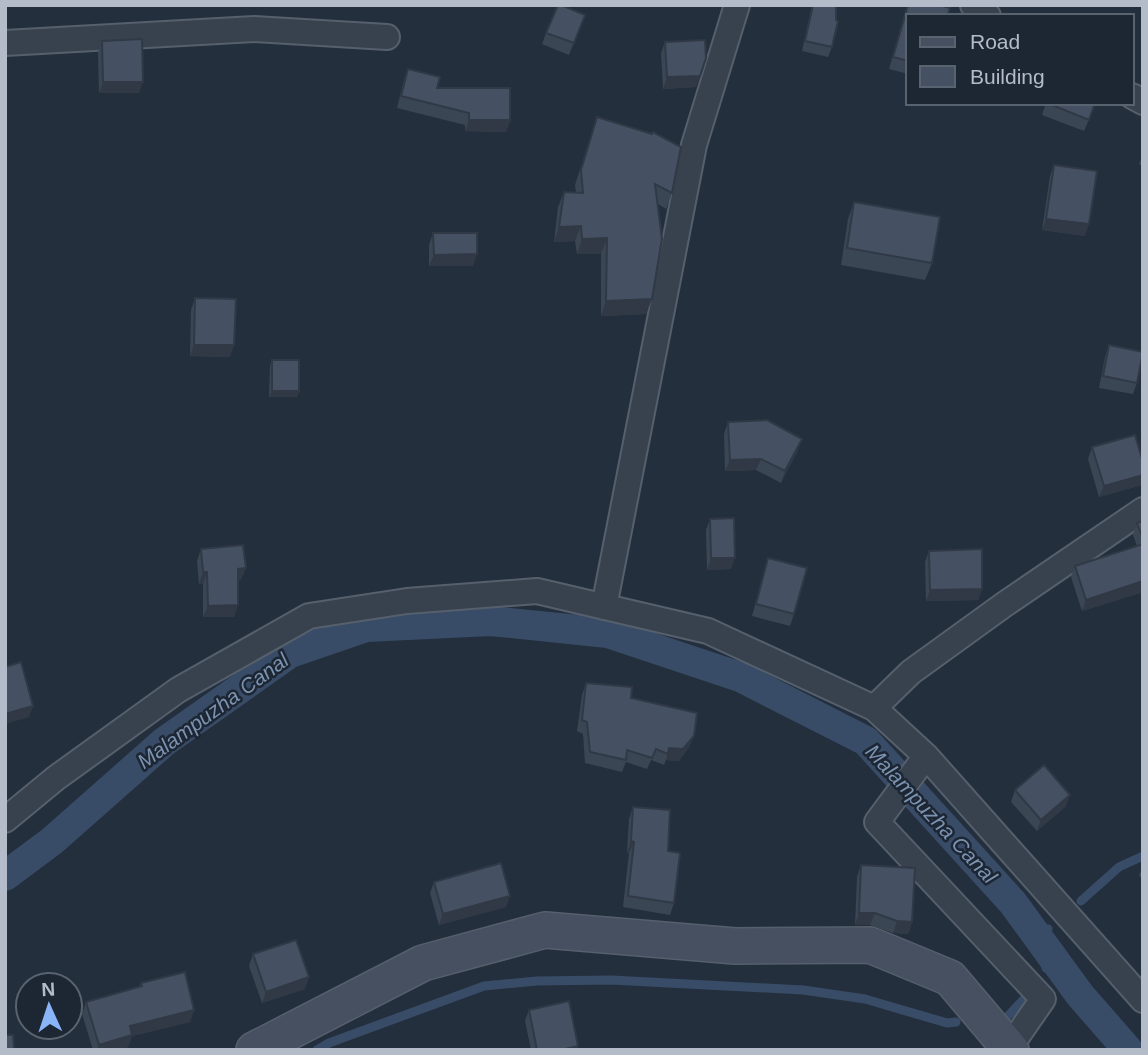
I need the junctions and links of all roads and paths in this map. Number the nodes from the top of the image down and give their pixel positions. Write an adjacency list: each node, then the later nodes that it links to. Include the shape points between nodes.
1 (737, 5): 5 (street, via 694,145)
2 (387, 37): 3 (street, via 254,29)
3 (5, 43)
4 (1143, 510): 6 (street, via 911,672)
5 (604, 607): 6 (street, via 708,631); 8 (street, via 537,591 407,601 309,616 178,690)
6 (874, 708): 7 (street)
7 (926, 756): 9 (street); 10 (street, via 877,822 1043,999)
8 (5, 820)
9 (1143, 1000)
10 (1010, 1049): 11 (main road, via 950,978 870,945 735,946 545,930 423,963)
11 (254, 1050)

